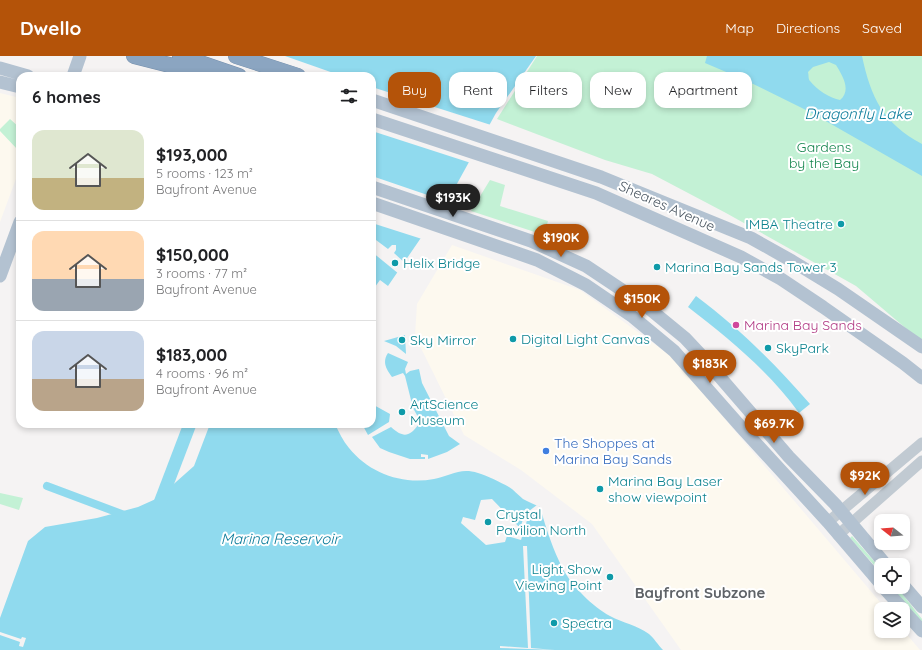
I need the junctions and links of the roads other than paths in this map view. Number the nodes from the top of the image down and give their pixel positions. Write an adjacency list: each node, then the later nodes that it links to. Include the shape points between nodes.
1 (80, 56): 7 (main road)
2 (134, 56): 8 (highway)
3 (180, 56): 9 (highway)
4 (236, 56): 10 (highway)
5 (262, 56): 11 (highway)
6 (0, 68): 12 (main road)
7 (74, 72)
8 (197, 72)
9 (227, 72)
10 (286, 72)
11 (299, 72)
12 (16, 73)
13 (0, 82): 14 (main road)
14 (16, 86)
15 (376, 101): 21 (main road, Sheares Avenue, via 601,176 751,238 838,289)
16 (376, 120): 22 (main road, Sheares Avenue, via 596,193 741,257 781,279)
17 (376, 188): 25 (main road, via 531,241 595,271 646,306 685,338 789,457)
18 (376, 204): 26 (main road, via 537,260 586,285 633,317 674,351)
19 (16, 233): 20 (main road)
20 (0, 276)
21 (922, 348)
22 (922, 378)
23 (922, 443): 25 (street)
24 (922, 461): 27 (street)
25 (841, 511): 26 (street); 27 (main road)
26 (828, 522): 28 (main road)
27 (851, 523): 28 (street); 29 (main road)
28 (838, 535): 30 (main road)
29 (880, 558)
30 (874, 576)
31 (910, 593): 34 (main road)
32 (889, 594): 33 (main road)
33 (897, 602)
34 (922, 607)
35 (910, 617): 36 (main road)
36 (922, 631)

